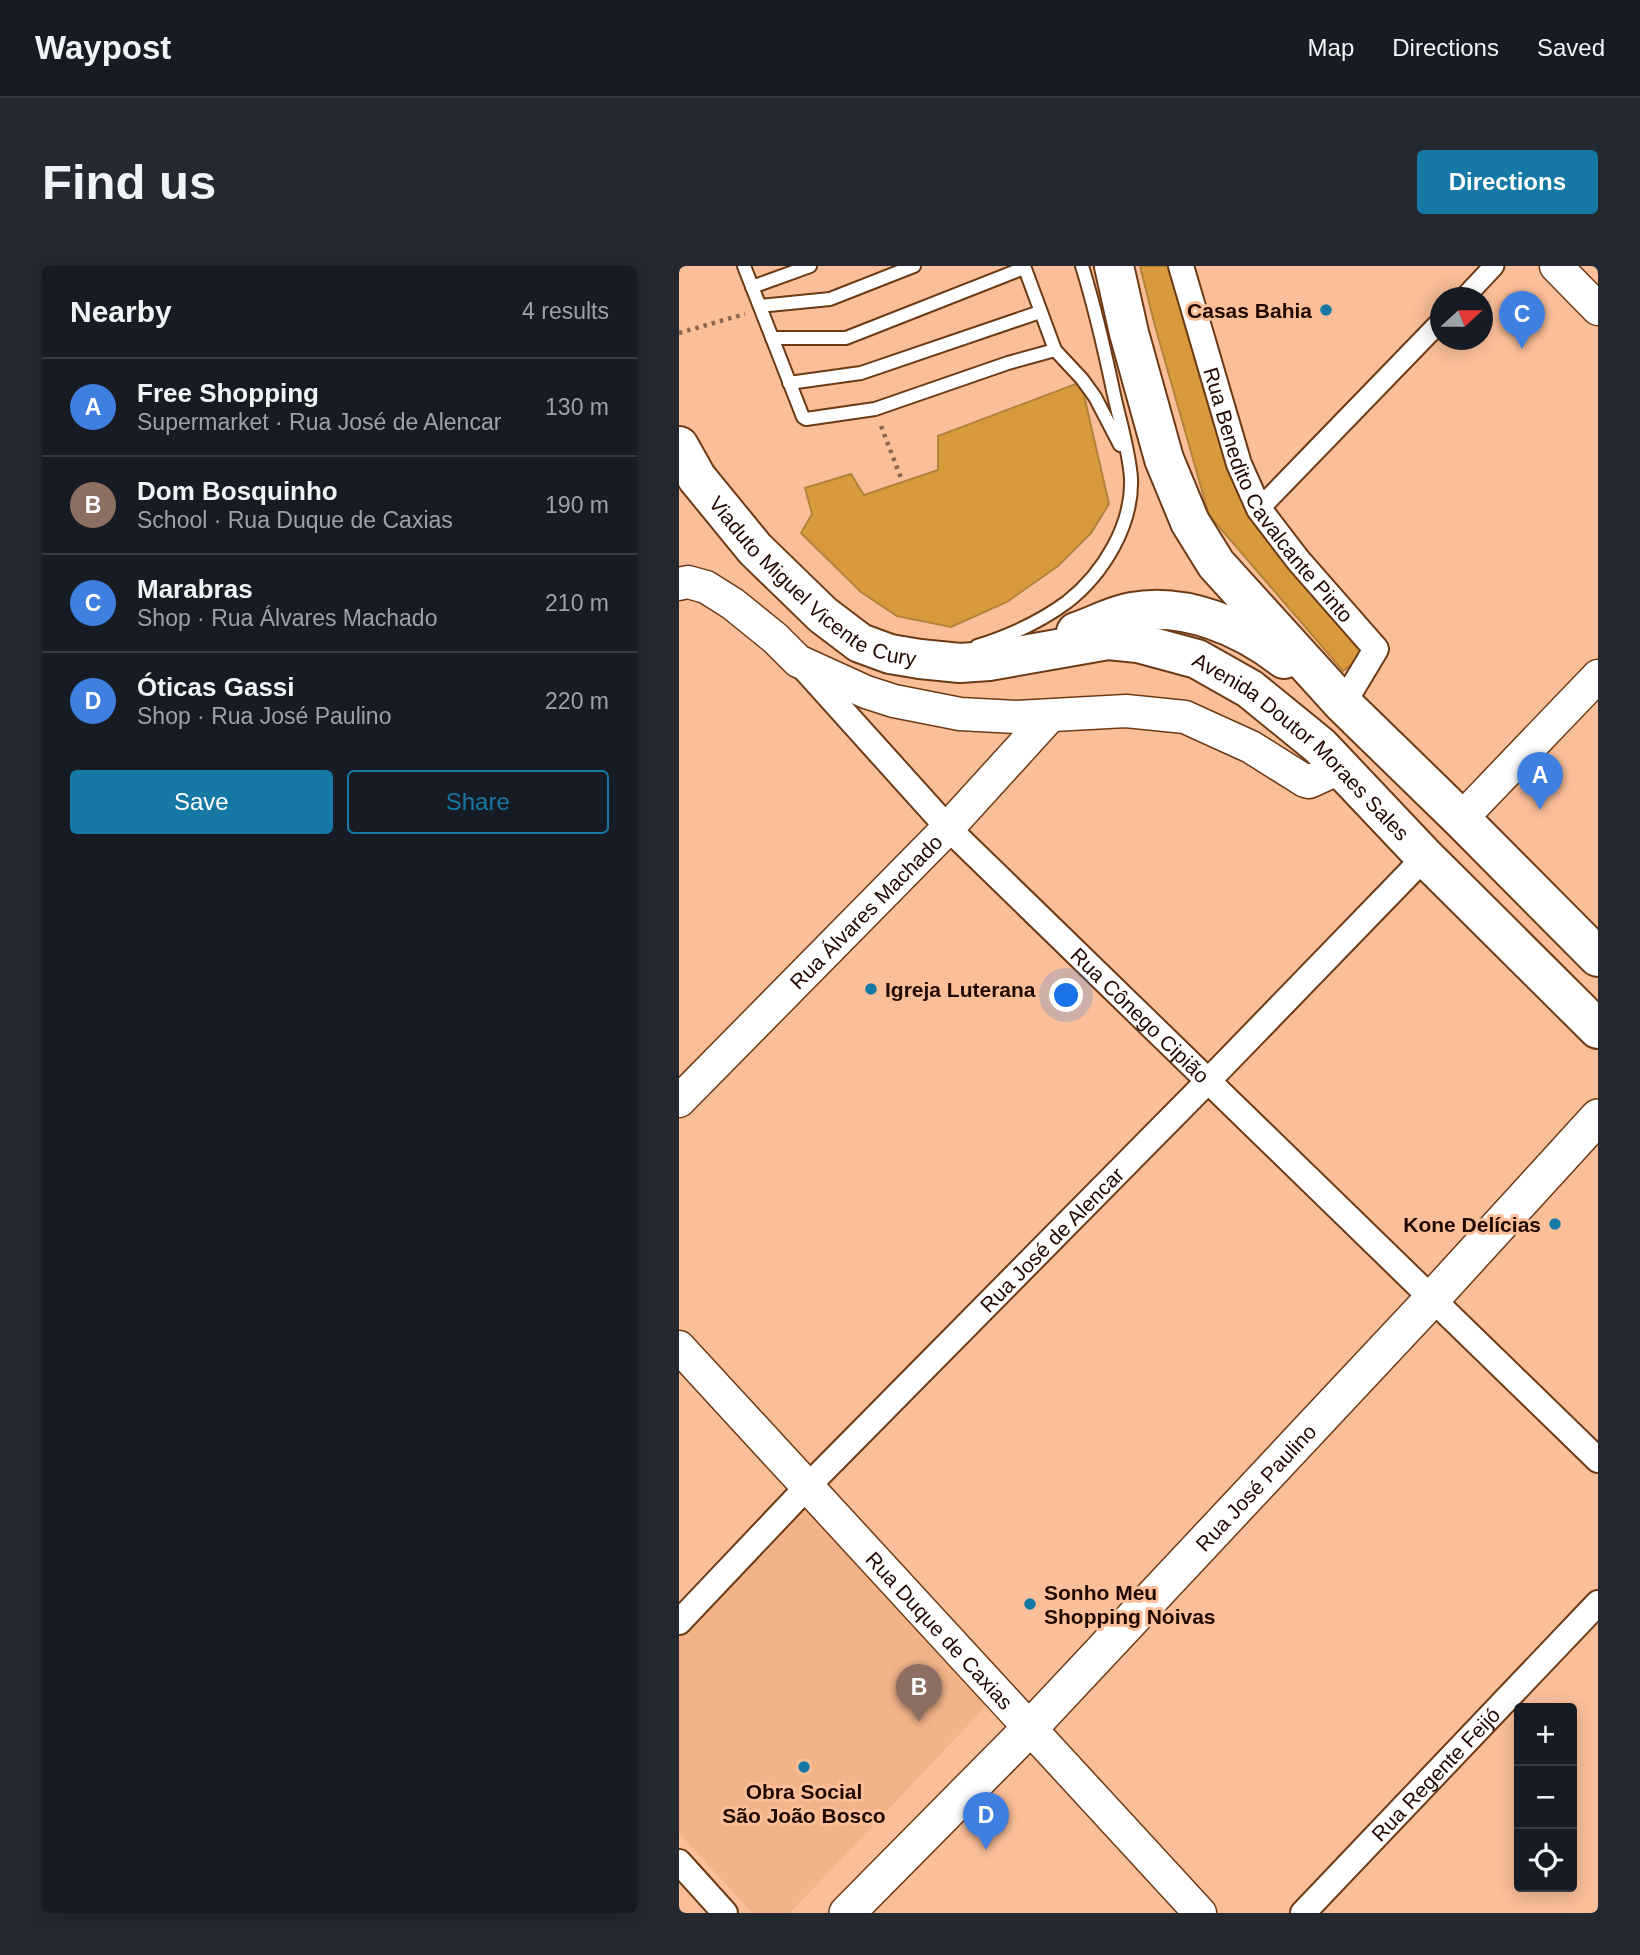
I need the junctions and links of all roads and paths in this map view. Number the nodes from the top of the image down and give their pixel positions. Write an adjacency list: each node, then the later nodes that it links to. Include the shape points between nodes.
1 (744, 266): 10 (lane)
2 (810, 266): 10 (lane)
3 (914, 266): 12 (lane, via 830,299)
4 (1082, 266): 22 (lane, Viaduto Miguel Vicente Cury)
5 (1114, 266): 31 (main road, via 1164,459 1190,522 1216,564)
6 (1181, 266): 25 (street, Rua Benedito Cavalcante Pinto, via 1239,464)
7 (1494, 266): 11 (street)
8 (1556, 266): 13 (street)
9 (1024, 267): 14 (lane); 17 (lane, via 846,338)
10 (752, 287): 12 (lane)
11 (1474, 287)
12 (760, 308): 16 (path); 17 (lane)
13 (1598, 309)
14 (1040, 312): 18 (lane); 19 (lane, via 861,373)
15 (1430, 331): 25 (street)
16 (679, 333)
17 (772, 338): 19 (lane)
18 (1055, 350): 19 (lane, via 875,409 805,419); 22 (lane, via 1095,397)
19 (789, 383)
20 (885, 437): 24 (path)
21 (679, 446): 23 (main road, Viaduto Miguel Vicente Cury)
22 (1128, 461): 28 (lane, Viaduto Miguel Vicente Cury, via 1128,508 1119,537 1069,601 1002,638)
23 (688, 470): 28 (main road, Viaduto Miguel Vicente Cury, bridge, via 755,549 823,615 860,643)
24 (901, 478)
25 (1259, 509): 31 (street, Rua Benedito Cavalcante Pinto, via 1376,649)
26 (679, 584): 29 (street, Rua Cônego Cipião, via 706,587 733,604)
27 (1012, 656): 28 (main road, Avenida Doutor Moraes Sales, via 960,663); 31 (main road, via 1131,612 1165,610 1228,625 1270,648); 33 (main road, Avenida Doutor Moraes Sales, via 1108,640 1197,659 1250,689)
28 (923, 659)
29 (798, 661): 32 (street, via 894,701 960,714); 35 (street, Rua Cônego Cipião)
30 (1598, 676): 34 (street)
31 (1343, 704): 34 (main road)
32 (1049, 717): 33 (street, via 1126,711 1185,717 1251,747 1305,781); 35 (street, Rua Álvares Machado)
33 (1342, 767): 36 (main road, Avenida Doutor Moraes Sales)
34 (1461, 819): 37 (main road)
35 (948, 828): 39 (street, Rua Cônego Cipião); 40 (street, Rua Álvares Machado)
36 (1425, 857): 38 (main road, Avenida Doutor Moraes Sales); 39 (street, Rua José de Alencar)
37 (1598, 957)
38 (1598, 1029)
39 (1209, 1080): 42 (street, Rua Cônego Cipião); 45 (street, Rua José de Alencar)
40 (679, 1101)
41 (1598, 1117): 42 (main road, Rua José Paulino)
42 (1432, 1299): 44 (street, Rua Cônego Cipião); 48 (main road, Rua José Paulino)
43 (679, 1347): 45 (street, Rua Duque de Caxias)
44 (1598, 1460)
45 (807, 1487): 47 (street, Rua José de Alencar); 48 (street, Rua Duque de Caxias)
46 (1598, 1603): 53 (street, Rua Regente Feijó)
47 (679, 1622)
48 (1030, 1728): 51 (main road, Rua José Paulino); 52 (street, Rua Duque de Caxias)
49 (679, 1862): 50 (street)
50 (725, 1913)
51 (847, 1913)
52 (1200, 1913)
53 (1303, 1913)

